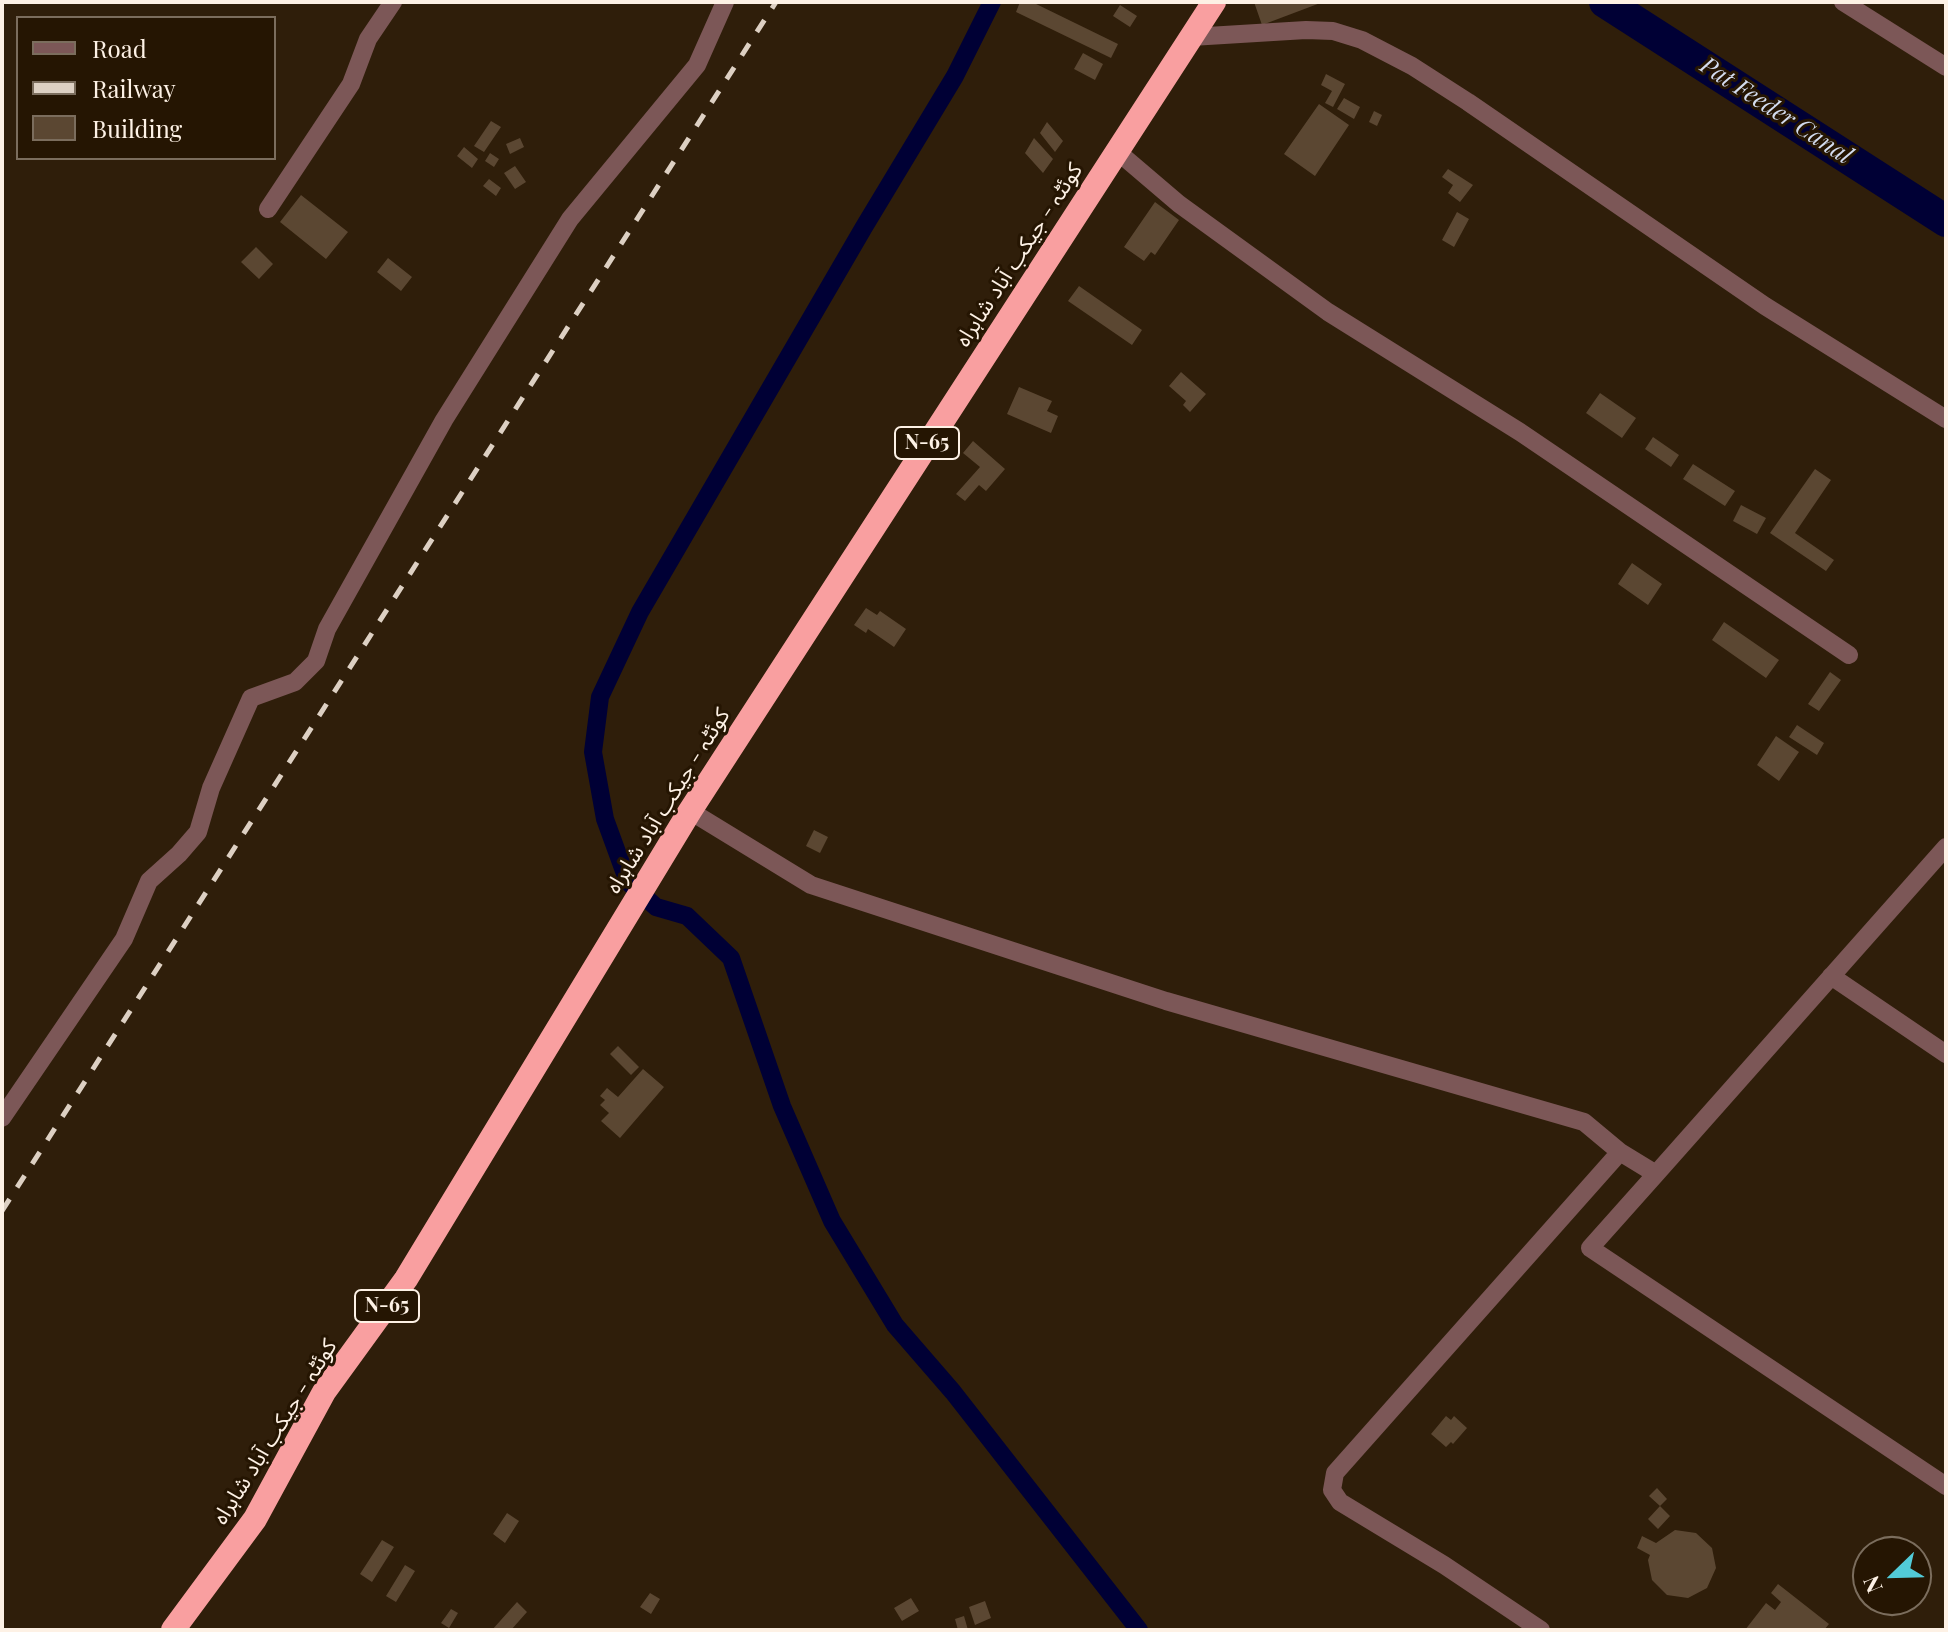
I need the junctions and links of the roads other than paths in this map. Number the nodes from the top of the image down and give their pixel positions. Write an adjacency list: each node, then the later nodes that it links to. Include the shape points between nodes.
1 (393, 2): 8 (street, via 368,39 351,84)
2 (725, 2): 15 (street, via 697,65 570,219 444,420 327,629 316,661 295,682 251,698 211,788 198,832 149,881 124,939)
3 (1214, 2): 5 (highway, کوئٹہ - جیکب آباد شاہراہ / N-65)
4 (1843, 2): 6 (street)
5 (1191, 37): 7 (highway, کوئٹہ - جیکب آباد شاہراہ / N-65); 9 (street, via 1306,30 1362,40 1468,102 1765,306)
6 (1946, 67)
7 (1118, 152): 10 (street, via 1179,204 1328,312 1520,432); 11 (highway, کوئٹہ - جیکب آباد شاہراہ / N-65)
8 (268, 209)
9 (1946, 419)
10 (1849, 655)
11 (690, 811): 16 (street, via 811,885 1166,1001 1584,1122); 19 (highway, کوئٹہ - جیکب آباد شاہراہ / N-65, via 406,1279 324,1392 255,1519)
12 (1946, 847): 13 (street)
13 (1831, 976): 14 (street); 17 (street)
14 (1946, 1054)
15 (2, 1118)
16 (1620, 1152): 17 (street); 20 (street, via 1335,1473 1332,1490 1340,1502)
17 (1656, 1174): 18 (street, via 1590,1248)
18 (1946, 1486)
19 (173, 1630)
20 (1541, 1630)

